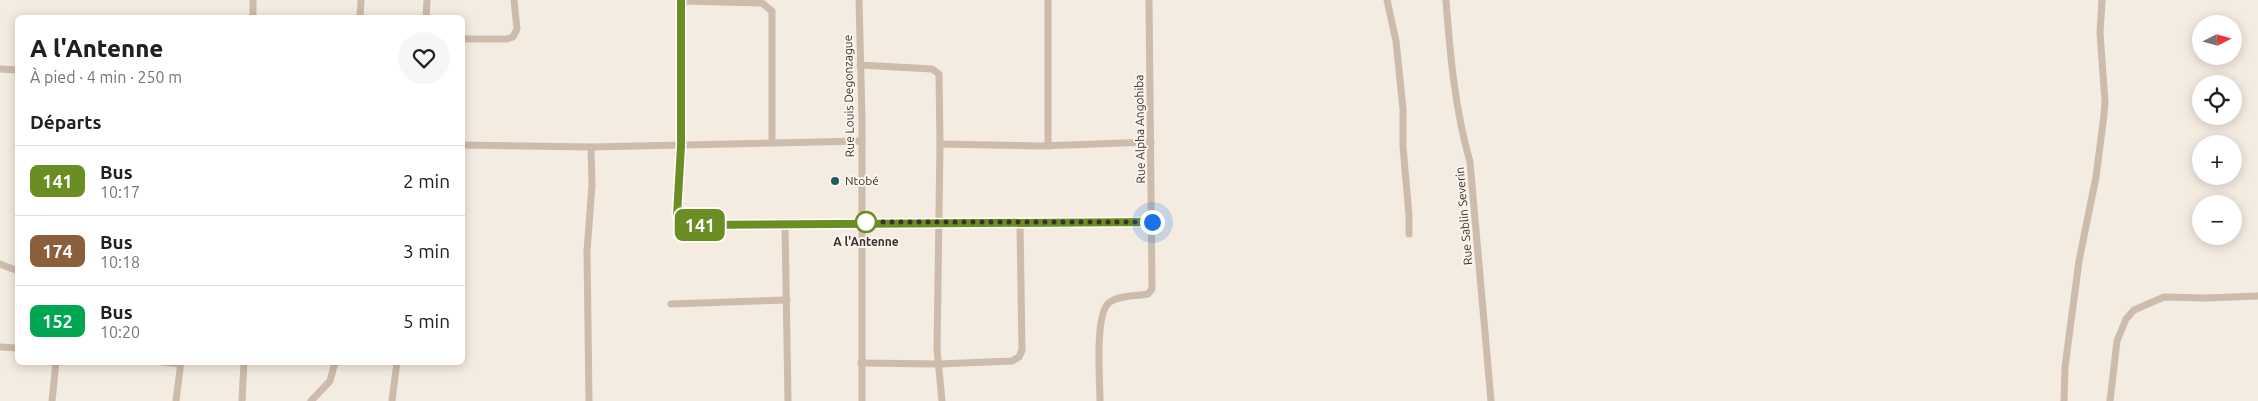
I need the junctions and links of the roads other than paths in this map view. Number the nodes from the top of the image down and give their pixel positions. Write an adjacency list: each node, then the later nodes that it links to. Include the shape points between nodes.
1 (253, 0): 12 (street)
2 (361, 0): 13 (street)
3 (427, 0): 14 (street)
4 (514, 0): 15 (street, via 516,29 513,37)
5 (681, 0): 20 (street, via 762,3 772,11); 24 (street)
6 (859, 0): 16 (street, Rue Louis Degonzague)
7 (1048, 0): 25 (street)
8 (1149, 0): 21 (street, Rue Alpha Angohiba)
9 (1387, 0): 32 (street, via 1396,41 1404,109)
10 (1446, 0): 57 (street, Rue Sablin Severin, via 1461,132 1470,162)
11 (2102, 0): 58 (street, via 2100,34 2104,116 2079,262 2065,367)
12 (253, 15)
13 (360, 15)
14 (426, 15)
15 (465, 39)
16 (860, 65): 19 (street, Rue Louis Degonzague); 22 (street, via 932,69 939,74)
17 (0, 69): 18 (street)
18 (15, 70)
19 (862, 140): 20 (street); 27 (street, Rue Louis Degonzague)
20 (772, 142): 24 (street)
21 (1151, 142): 25 (street); 30 (street, Rue Alpha Angohiba)
22 (940, 144): 25 (street); 28 (street)
23 (465, 145): 26 (street)
24 (681, 146): 26 (street); 31 (street, via 677,215 680,223)
25 (1048, 146)
26 (591, 147): 52 (street, via 587,251)
27 (861, 222): 28 (street); 31 (street); 40 (street, Rue Louis Degonzague)
28 (939, 222): 29 (street); 41 (street)
29 (1020, 222): 30 (street); 41 (street, via 1022,350 1019,357 1012,361)
30 (1152, 222): 56 (street, Rue Alpha Angohiba, via 1152,289 1148,294 1110,302 1103,309)
31 (785, 224): 36 (street)
32 (1408, 234)
33 (0, 264): 34 (street)
34 (15, 270)
35 (2258, 296): 59 (street, via 2164,297 2134,310 2126,319 2117,342)
36 (787, 300): 37 (street); 53 (street)
37 (671, 304)
38 (0, 346): 39 (street)
39 (15, 348)
40 (862, 363): 41 (street); 54 (street, Rue Louis Degonzague)
41 (939, 364): 55 (street)
42 (56, 365): 47 (street)
43 (181, 365): 48 (street)
44 (244, 365): 49 (street)
45 (334, 365): 50 (street, via 330,382)
46 (397, 365): 51 (street)
47 (52, 401)
48 (176, 401)
49 (242, 401)
50 (311, 401)
51 (392, 401)
52 (589, 401)
53 (788, 401)
54 (862, 401)
55 (942, 401)
56 (1100, 401)
57 (1491, 401)
58 (2064, 401)
59 (2110, 401)

